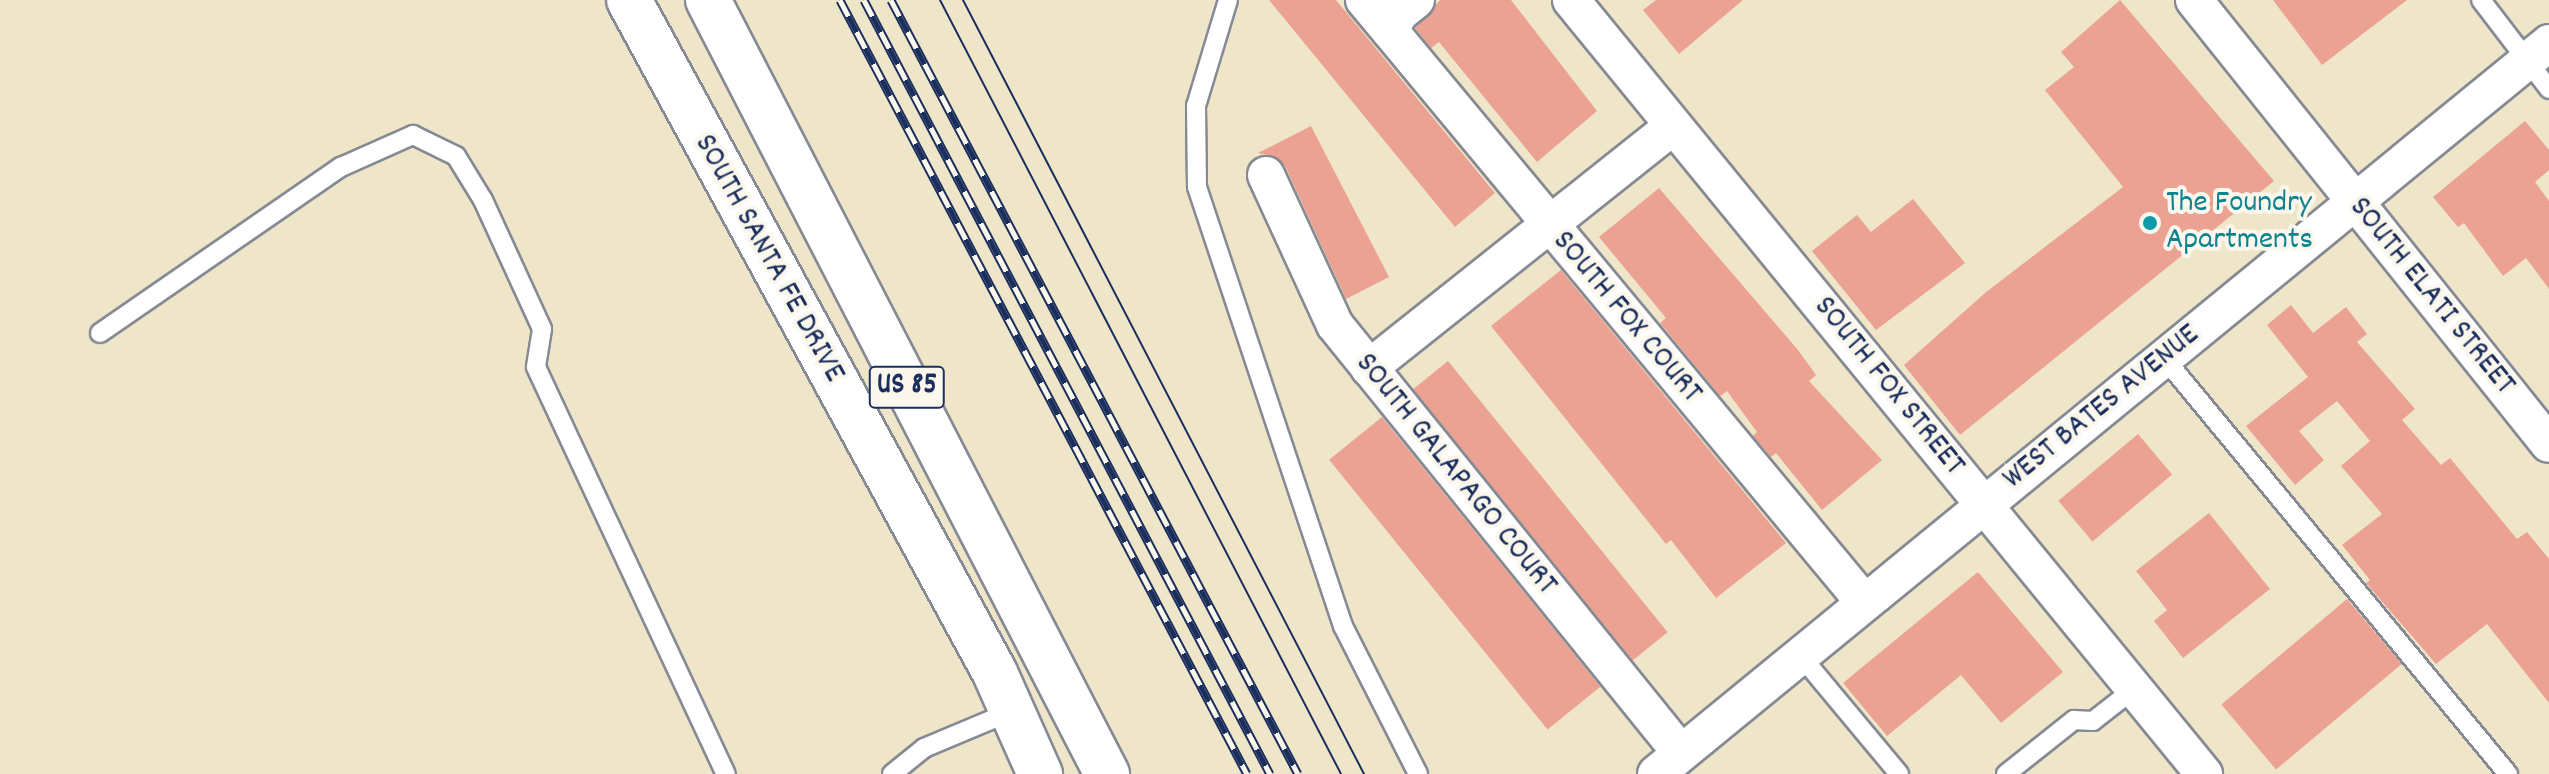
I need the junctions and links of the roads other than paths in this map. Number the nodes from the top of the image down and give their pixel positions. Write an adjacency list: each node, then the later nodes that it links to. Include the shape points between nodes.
1 (629, 0): 24 (highway, SOUTH SANTA FE DRIVE / US 85)
2 (708, 0): 29 (highway, SOUTH SANTA FE DRIVE / US 85)
3 (1228, 0): 30 (lane, via 1196,106 1197,187 1343,626)
4 (1364, 0): 9 (street, SOUTH FOX COURT)
5 (1416, 0): 9 (street, via 1399,14)
6 (1571, 0): 12 (street, SOUTH FOX STREET)
7 (2481, 0): 10 (lane)
8 (2203, 3): 14 (street, SOUTH ELATI STREET)
9 (1390, 31): 15 (street, SOUTH FOX COURT)
10 (2538, 52): 11 (lane); 14 (street, WEST BATES AVENUE)
11 (2549, 89)
12 (1673, 126): 15 (street); 20 (street, SOUTH FOX STREET)
13 (1266, 175): 18 (street, SOUTH GALAPAGO COURT, via 1335,325)
14 (2354, 202): 17 (street, WEST BATES AVENUE); 19 (street, SOUTH ELATI STREET)
15 (1548, 225): 18 (street); 21 (street, SOUTH FOX COURT)
16 (100, 333): 26 (lane, via 341,167 413,135 456,156 483,200 542,329 536,367)
17 (2164, 358): 20 (street, WEST BATES AVENUE); 34 (lane)
18 (1369, 368): 25 (street, SOUTH GALAPAGO COURT)
19 (2549, 444)
20 (1984, 504): 21 (street, WEST BATES AVENUE); 23 (street, SOUTH FOX STREET)
21 (1864, 602): 22 (street, WEST BATES AVENUE)
22 (1800, 655): 25 (street, WEST BATES AVENUE); 31 (lane)
23 (2134, 689): 32 (lane, via 2093,721 2074,720); 33 (street, SOUTH FOX STREET)
24 (1012, 711): 27 (lane, via 924,748); 28 (highway, SOUTH SANTA FE DRIVE / US 85)
25 (1668, 763)
26 (726, 774)
27 (892, 774)
28 (1040, 774)
29 (1107, 774)
30 (1418, 774)
31 (1899, 774)
32 (2006, 774)
33 (2204, 774)
34 (2508, 774)

